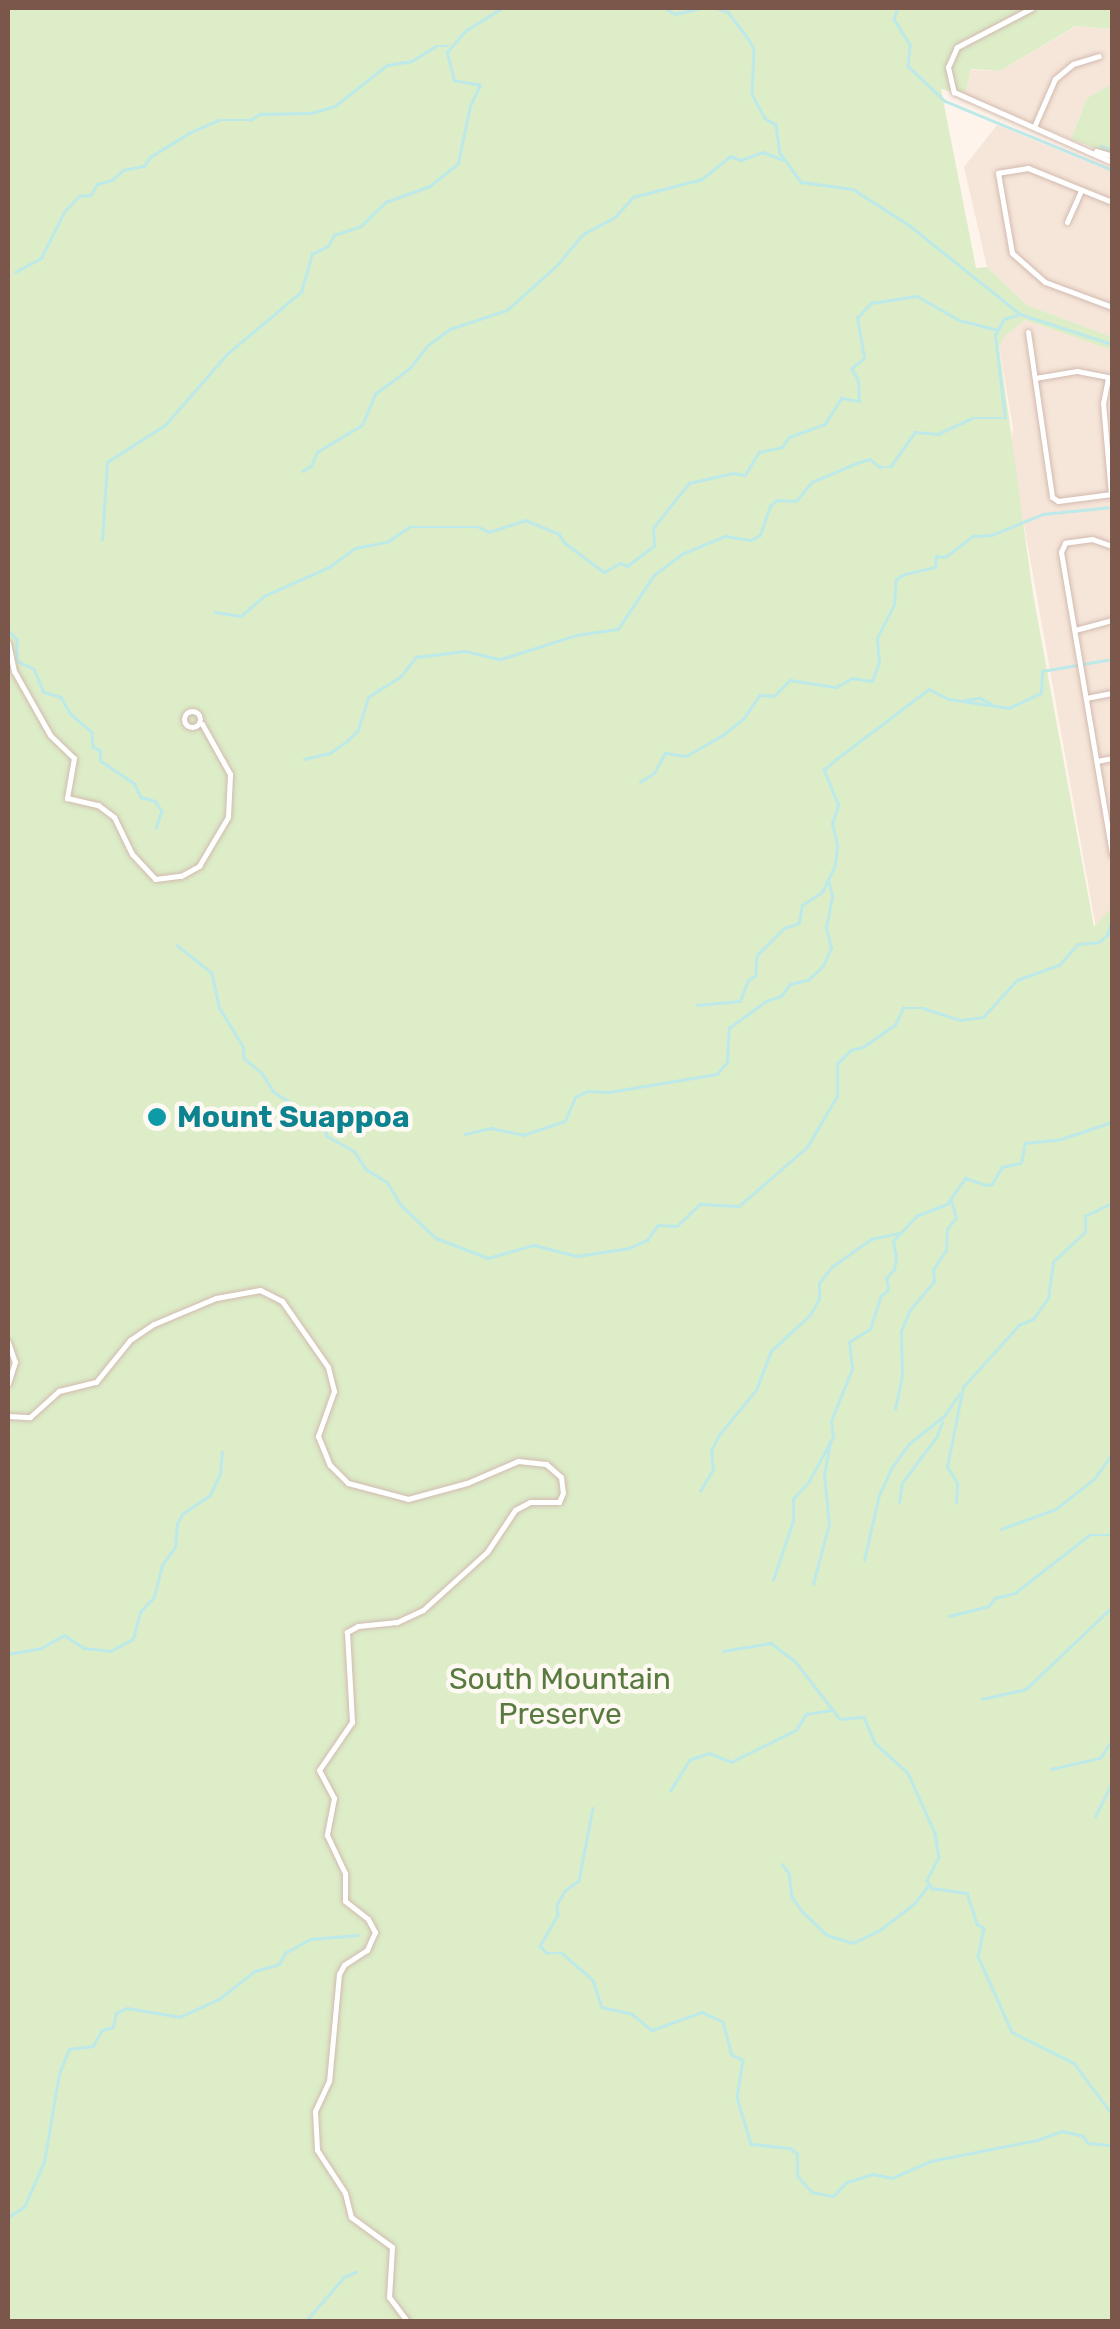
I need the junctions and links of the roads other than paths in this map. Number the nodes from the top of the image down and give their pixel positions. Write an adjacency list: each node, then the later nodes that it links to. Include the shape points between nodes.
1 (1032, 8): 3 (street, via 958,47 948,67 960,97)
2 (1098, 56): 3 (street, via 1055,79)
3 (1034, 127): 4 (street)
4 (1112, 159)
5 (1081, 190): 6 (street); 7 (street); 8 (street, via 1028,168 998,173 1012,253 1045,282)
6 (1112, 202)
7 (1067, 222)
8 (1112, 307)
9 (1028, 332): 10 (street)
10 (1036, 378): 11 (street, via 1077,371); 12 (street, via 1054,500)
11 (1110, 378): 12 (street, via 1103,403)
12 (1112, 494)
13 (1112, 546): 15 (street, via 1092,539 1061,545)
14 (1112, 620): 15 (street)
15 (1074, 630): 18 (street)
16 (8, 643): 19 (street, via 14,671 50,734 76,762 67,798 114,817 132,854 155,879 199,866 228,817 230,774)
17 (1112, 694): 18 (street)
18 (1086, 698): 21 (street)
19 (202, 724)
20 (1112, 758): 21 (street)
21 (1096, 761): 22 (street)
22 (1110, 822): 23 (street)
23 (1112, 855)
24 (8, 1342): 25 (street, via 16,1362)
25 (8, 1384)
26 (8, 1416): 27 (street, via 27,1418 59,1391 96,1382 130,1340 154,1324 216,1298 260,1290 282,1301 328,1367 334,1391 318,1436 330,1465 348,1483 408,1499 518,1461 546,1464 560,1477 559,1502 530,1502 514,1510 487,1552 423,1610 349,1630 351,1726 320,1770 334,1798 328,1835 346,1873 344,1898 375,1932 367,1950 339,1974 328,2081 315,2111 318,2150 345,2193 351,2217 392,2247 389,2298)
27 (408, 2322)

